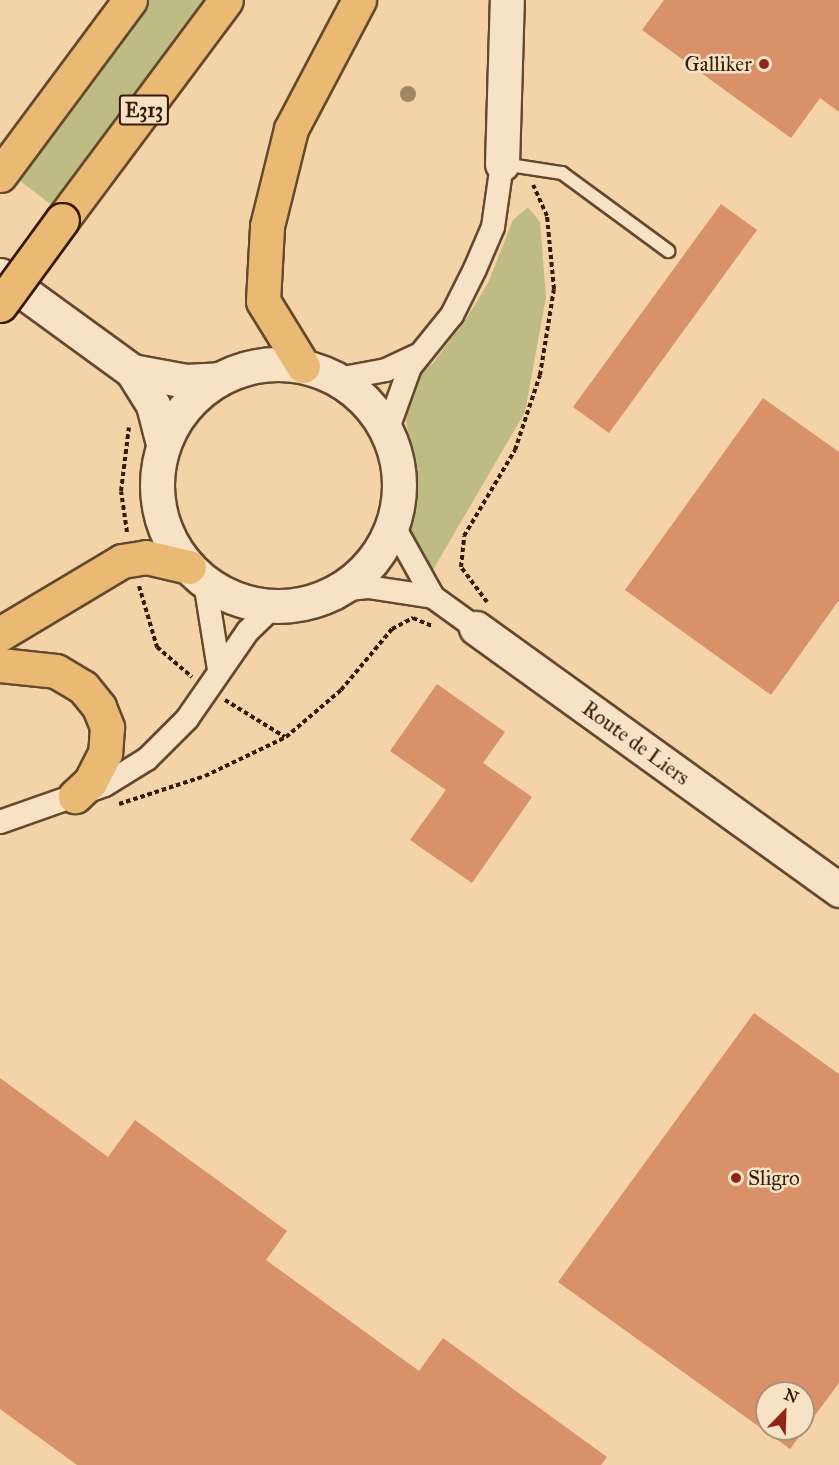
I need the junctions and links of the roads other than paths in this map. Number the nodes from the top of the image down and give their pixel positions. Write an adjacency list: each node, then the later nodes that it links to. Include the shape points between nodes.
1 (130, 0): 6 (highway)
2 (226, 0): 9 (highway, E313, bridge)
3 (359, 0): 11 (highway, via 291,129 267,226 263,301)
4 (507, 0): 5 (street)
5 (514, 166): 7 (lane, via 562,173); 10 (street, via 493,227 452,315)
6 (0, 175)
7 (668, 250)
8 (0, 275): 12 (street)
9 (0, 304)
10 (416, 356): 14 (street, via 386,370); 15 (street)
11 (303, 366): 13 (street, via 260,365); 14 (street)
12 (132, 371): 13 (street, via 186,381); 16 (street, via 153,405)
13 (219, 379): 16 (street, via 185,406)
14 (338, 379): 15 (street, via 369,404)
15 (387, 431): 17 (street, via 397,462 399,495)
16 (163, 444): 18 (street, via 159,509)
17 (393, 525): 19 (street, via 372,561); 20 (street, Route de Liers)
18 (197, 574): 21 (street, via 244,602); 23 (highway, via 146,557 122,561); 25 (street)
19 (339, 590): 20 (street, Route de Liers, via 368,587); 21 (street, via 309,602)
20 (433, 597): 22 (street, Route de Liers)
21 (274, 606): 25 (street)
22 (476, 628): 28 (street, Route de Liers)
23 (0, 634)
24 (0, 665): 26 (highway, via 56,671 83,687 99,707 107,727 105,753 90,782)
25 (219, 669): 26 (street, via 187,719 147,759)
26 (75, 796): 27 (street)
27 (0, 822)
28 (839, 890)

